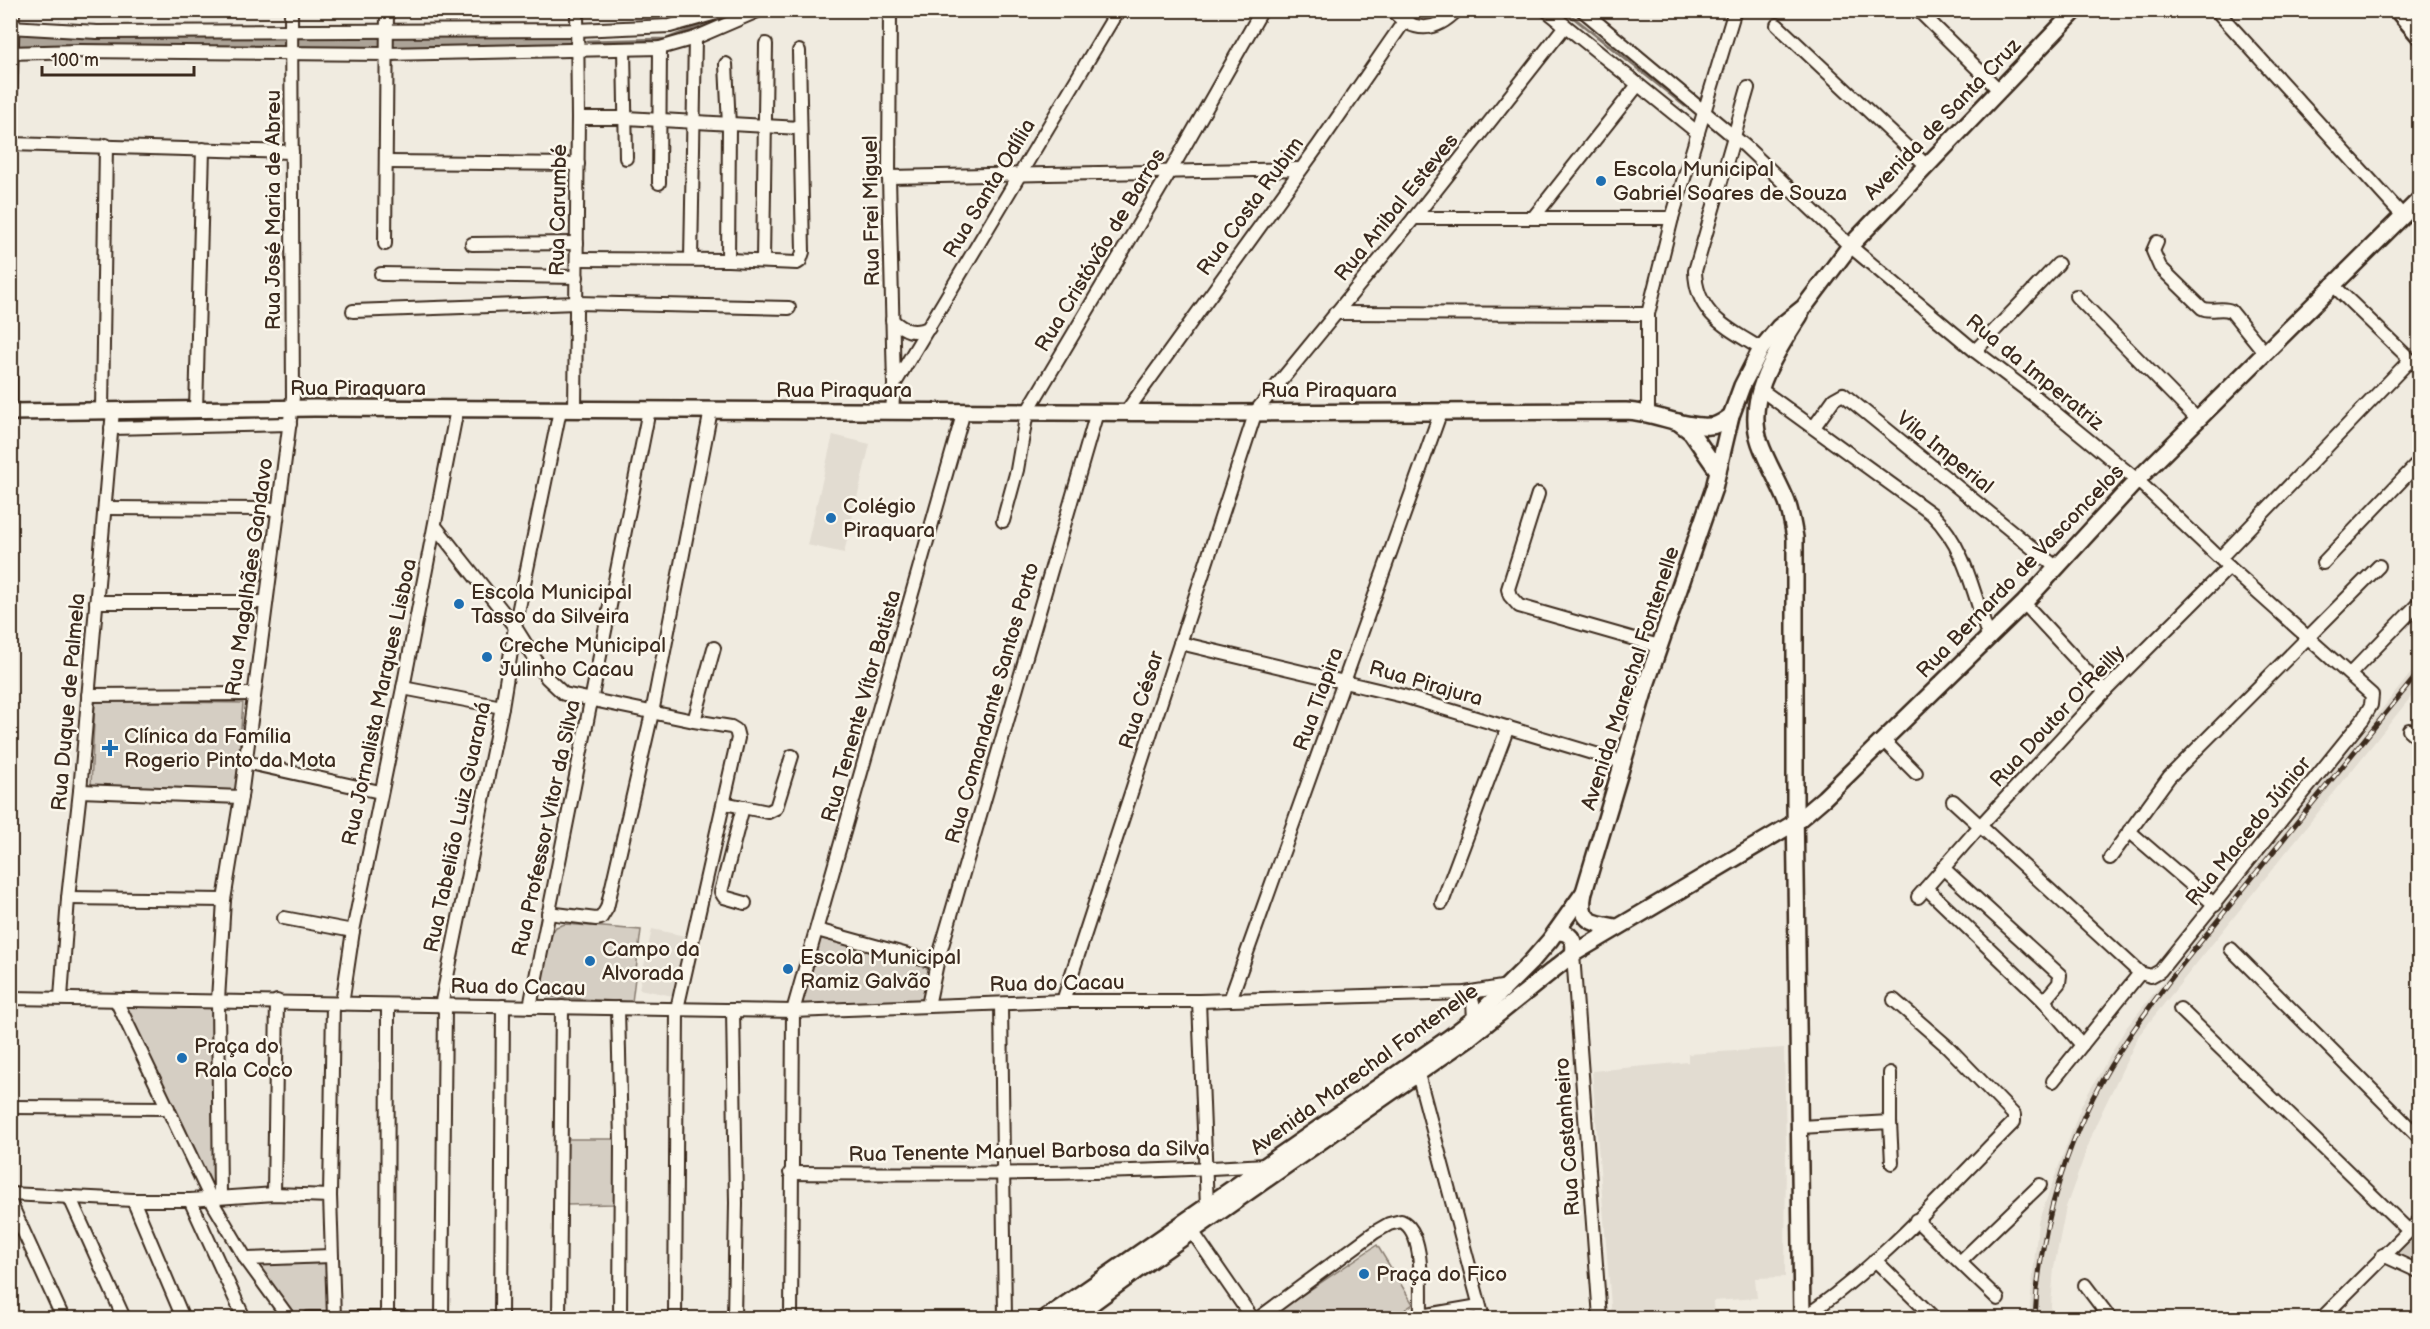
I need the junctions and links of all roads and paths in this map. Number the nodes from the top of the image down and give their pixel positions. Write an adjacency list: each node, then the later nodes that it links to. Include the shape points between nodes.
1 (13, 10): 27 (street)
2 (291, 10): 29 (street, Rua José Maria de Abreu)
3 (387, 10): 24 (street)
4 (577, 10): 28 (street, Rua Carumbé)
5 (727, 10): 28 (street, via 670,26)
6 (760, 10): 26 (street)
7 (890, 10): 61 (street, Rua Frei Miguel)
8 (1118, 10): 60 (street, Rua Santa Odília)
9 (1262, 10): 59 (street, Rua Cristóvão de Barros)
10 (1392, 10): 21 (street)
11 (1412, 10): 21 (street, Rua Costa Rubim)
12 (1457, 10): 21 (street, via 1444,23 1433,27)
13 (1546, 10): 23 (street)
14 (1582, 10): 40 (street, Rua da Imperatriz)
15 (1735, 10): 40 (street)
16 (1918, 10): 20 (street)
17 (2076, 10): 38 (main road, Avenida de Santa Cruz)
18 (2216, 10): 64 (street)
19 (2397, 10): 25 (main road)
20 (1929, 15): 38 (street)
21 (1405, 22): 58 (street, Rua Costa Rubim)
22 (1778, 25): 57 (street)
23 (1565, 26): 36 (street); 65 (street, Rua Anibal Esteves)
24 (387, 33): 28 (street); 29 (street); 33 (street)
25 (2420, 37)
26 (695, 39): 31 (street); 44 (street)
27 (12, 40): 29 (street, via 96,32); 29 (street, via 78,51); 39 (street)
28 (577, 40): 32 (street); 33 (street); 41 (street, Rua Carumbé)
29 (291, 41): 33 (street); 53 (street, Rua José Maria de Abreu)
30 (766, 44): 46 (street)
31 (660, 48): 32 (street); 43 (street)
32 (624, 49): 42 (street)
33 (387, 51): 55 (street)
34 (799, 51): 47 (street)
35 (726, 64): 45 (street)
36 (1637, 86): 48 (street); 66 (street)
37 (1748, 88): 49 (street)
38 (1999, 90): 57 (main road, Avenida de Santa Cruz)
39 (10, 108)
40 (1707, 115): 48 (street); 49 (street, Rua da Imperatriz)
41 (578, 118): 42 (street); 56 (street, Rua Carumbé)
42 (626, 118): 43 (street); 54 (street)
43 (660, 120): 44 (street); 62 (street)
44 (693, 123): 45 (street); 74 (street)
45 (729, 126): 46 (street); 75 (street)
46 (764, 127): 47 (street); 76 (street)
47 (800, 128): 76 (street, via 803,252 796,263)
48 (1698, 133): 67 (street)
49 (1731, 135): 72 (street, Rua da Imperatriz); 90 (street, via 1695,272 1696,288 1710,313)
50 (10, 144): 51 (street)
51 (106, 145): 52 (street); 99 (street, Rua Duque de Palmela)
52 (203, 149): 53 (street); 100 (street)
53 (292, 152): 114 (street, Rua José Maria de Abreu)
54 (626, 158)
55 (387, 162): 56 (street); 70 (street)
56 (578, 164): 69 (street, Rua Carumbé)
57 (1927, 166): 72 (main road, Avenida de Santa Cruz)
58 (1302, 169): 59 (street); 111 (street, Rua Costa Rubim)
59 (1171, 170): 60 (street); 109 (street, Rua Cristóvão de Barros)
60 (1019, 174): 61 (street); 89 (street, Rua Santa Odília)
61 (888, 177): 88 (street, Rua Frei Miguel)
62 (659, 183)
63 (2420, 199): 64 (main road, Rua Bernardo de Vasconcelos)
64 (2403, 216): 80 (main road, Rua Bernardo de Vasconcelos)
65 (1414, 218): 66 (street); 86 (street, Rua Anibal Esteves)
66 (1533, 218): 67 (street)
67 (1672, 218): 87 (street)
68 (2157, 242): 93 (street, via 2153,251 2160,267 2202,308 2231,311)
69 (577, 243): 71 (street); 73 (street, Rua Carumbé)
70 (385, 244)
71 (472, 244)
72 (1850, 246): 83 (main road, Avenida de Santa Cruz); 92 (street, Rua da Imperatriz)
73 (577, 259): 74 (street); 79 (street, Rua Carumbé)
74 (691, 259): 75 (street)
75 (728, 260): 76 (street)
76 (763, 261)
77 (2058, 264): 92 (street)
78 (381, 274): 79 (street)
79 (577, 277): 82 (street, Rua Carumbé)
80 (2332, 284): 93 (main road, Rua Bernardo de Vasconcelos); 94 (street)
81 (2076, 296): 116 (street)
82 (576, 303): 84 (street); 85 (street); 101 (street, Rua Carumbé)
83 (1804, 307): 90 (main road, Avenida de Santa Cruz, via 1779,327); 97 (main road)
84 (789, 308)
85 (353, 311)
86 (1335, 313): 87 (street); 106 (street, Rua Anibal Esteves)
87 (1648, 314): 113 (street)
88 (892, 320): 89 (street, via 909,332); 96 (street, Rua Frei Miguel)
89 (929, 328): 96 (street, Rua Santa Odília)
90 (1761, 349): 112 (main road, Avenida de Santa Cruz)
91 (10, 350): 108 (street)
92 (1975, 351): 122 (street, Rua da Imperatriz)
93 (2265, 352): 116 (main road, Rua Bernardo de Vasconcelos)
94 (2410, 360): 95 (street); 128 (street, Rua Doutor O'Reilly)
95 (2420, 369)
96 (894, 385): 104 (street, Rua Frei Miguel)
97 (1758, 396): 118 (street); 161 (main road, via 1760,444 1788,504 1795,538)
98 (457, 409): 101 (main road, Rua Piraquara); 114 (main road, Rua Piraquara); 127 (street, Rua Jornalista Marques Lisboa)
99 (107, 410): 100 (main road, Rua Piraquara); 108 (main road, Rua Piraquara); 119 (street, Rua Duque de Palmela)
100 (196, 410): 114 (main road, Rua Piraquara)
101 (567, 410): 102 (main road, Rua Piraquara); 136 (street, Rua Tabelião Luiz Guaraná)
102 (649, 410): 103 (main road, Rua Piraquara); 149 (street, Rua Professor Vitor da Silva)
103 (711, 410): 104 (main road, Rua Piraquara); 151 (street)
104 (892, 411): 105 (main road, Rua Piraquara)
105 (964, 411): 109 (main road, Rua Piraquara); 183 (street, Rua Tenente Vítor Batista)
106 (1256, 411): 107 (main road, Rua Piraquara); 111 (main road, Rua Piraquara); 139 (street, Rua César)
107 (1441, 411): 113 (main road, Rua Piraquara); 143 (street, Rua Tiapira)
108 (11, 412): 115 (street)
109 (1027, 412): 110 (main road, Rua Piraquara); 126 (street, Rua Cristóvão de Barros)
110 (1097, 412): 111 (main road, Rua Piraquara); 188 (street, Rua Comandante Santos Porto)
111 (1126, 412)
112 (1733, 412): 117 (main road, Rua Piraquara, via 1711,426); 121 (main road, Avenida de Santa Cruz)
113 (1648, 413): 117 (main road, Rua Piraquara)
114 (291, 416): 119 (street); 125 (street, Rua Magalhães Gandavo)
115 (10, 417)
116 (2198, 420): 122 (main road, Rua Bernardo de Vasconcelos)
117 (1675, 421): 121 (main road, Rua Piraquara, via 1691,432)
118 (1814, 426): 131 (street, Vila Imperial, via 1834,399 1843,394); 137 (street, via 1943,525 1956,543)
119 (111, 428): 124 (street, Rua Duque de Palmela)
120 (2420, 461): 129 (street)
121 (1718, 471): 140 (main road, Avenida Marechal Fontenelle)
122 (2137, 480): 128 (street, Rua da Imperatriz); 131 (main road, Rua Bernardo de Vasconcelos)
123 (1538, 494): 140 (street, via 1508,589 1514,602)
124 (105, 508): 125 (street); 134 (street, Rua Duque de Palmela)
125 (277, 509): 132 (street, Rua Magalhães Gandavo)
126 (1003, 521)
127 (435, 526): 136 (street); 144 (street, Rua Jornalista Marques Lisboa)
128 (2225, 562): 138 (street, Rua da Imperatriz); 145 (street, Rua Doutor O'Reilly)
129 (2323, 563)
130 (2379, 567): 138 (street)
131 (2057, 568): 135 (main road, Rua Bernardo de Vasconcelos)
132 (264, 602): 134 (street); 146 (street, Rua Magalhães Gandavo)
133 (2420, 602): 142 (street)
134 (96, 603): 147 (street, Rua Duque de Palmela)
135 (2024, 603): 137 (main road, Rua Bernardo de Vasconcelos); 145 (street)
136 (515, 627): 149 (street, via 556,688 573,698); 150 (street, Rua Tabelião Luiz Guaraná)
137 (1989, 638): 155 (main road, Rua Bernardo de Vasconcelos)
138 (2309, 638): 142 (street, Rua da Imperatriz); 171 (street, via 2169,777)
139 (1180, 643): 143 (street, Rua Pirajura); 199 (street, Rua César)
140 (1659, 646): 159 (main road, Avenida Marechal Fontenelle)
141 (714, 648): 152 (street)
142 (2350, 674): 148 (street, Rua da Imperatriz)
143 (1345, 681): 153 (street, Rua Pirajura); 196 (street, Rua Tiapira)
144 (403, 688): 150 (street); 163 (street, Rua Jornalista Marques Lisboa)
145 (2105, 692): 170 (street, Rua Doutor O'Reilly)
146 (252, 694): 147 (street); 158 (street, Rua Magalhães Gandavo)
147 (88, 695): 162 (street, Rua Duque de Palmela)
148 (2372, 695): 179 (street, Rua Macedo Júnior, via 2363,719)
149 (592, 702): 151 (street); 180 (street, Rua Professor Vitor da Silva)
150 (502, 707): 205 (street, Rua Tabelião Luiz Guaraná)
151 (652, 713): 152 (street); 180 (street, via 607,908 596,919)
152 (694, 721): 167 (street, via 731,727 738,733)
153 (1508, 727): 159 (street, Rua Pirajura); 178 (street)
154 (2409, 730): 156 (street)
155 (1883, 740): 160 (street); 165 (main road, Rua Bernardo de Vasconcelos)
156 (2420, 740)
157 (792, 756): 168 (street, via 776,808 768,812)
158 (245, 762): 163 (street); 164 (street, Rua Magalhães Gandavo)
159 (1622, 762): 174 (main road, Avenida Marechal Fontenelle)
160 (1916, 772)
161 (1795, 786): 165 (main road, via 1808,798); 169 (main road)
162 (80, 791): 164 (street); 175 (street, Rua Duque de Palmela)
163 (380, 792): 184 (street, Rua Jornalista Marques Lisboa)
164 (241, 796): 176 (street, Rua Magalhães Gandavo)
165 (1824, 798): 169 (main road, Rua Bernardo de Vasconcelos)
166 (1953, 801): 170 (street)
167 (724, 802): 168 (street); 211 (street)
168 (743, 807): 177 (street, via 721,892 724,897)
169 (1796, 822): 182 (main road, Rua Bernardo de Vasconcelos); 223 (main road)
170 (1980, 826): 173 (street, Rua Doutor O'Reilly); 189 (street)
171 (2129, 831): 172 (street); 179 (street)
172 (2110, 858)
173 (1944, 868): 201 (street, via 2060,975); 201 (street, Rua Doutor O'Reilly, via 1922,893)
174 (1584, 892): 182 (main road, via 1581,903 1586,918 1595,924); 185 (main road, Avenida Marechal Fontenelle)
175 (68, 897): 176 (street); 193 (street, Rua Duque de Palmela)
176 (224, 900): 195 (street, Rua Magalhães Gandavo)
177 (745, 903)
178 (1442, 903)
179 (2215, 905): 189 (street, Rua Macedo Júnior, via 2160,971 2151,976)
180 (548, 913): 208 (street, Rua Professor Vitor da Silva)
181 (284, 918): 184 (street)
182 (1615, 927): 187 (main road, Avenida Marechal Fontenelle)
183 (817, 930): 188 (street); 214 (street, Rua Tenente Vítor Batista)
184 (353, 931): 202 (street, Rua Jornalista Marques Lisboa)
185 (1556, 932): 187 (main road, via 1563,931 1572,938); 190 (main road, Avenida Marechal Fontenelle)
186 (2231, 949): 224 (street)
187 (1573, 954): 218 (main road, Avenida Marechal Fontenelle); 275 (street, Rua Castanheiro)
188 (937, 963): 207 (street, Rua Comandante Santos Porto)
189 (2140, 973): 216 (street)
190 (1509, 986): 191 (street, Rua do Cacau); 215 (main road, Avenida Marechal Fontenelle)
191 (1465, 993): 196 (street, Rua do Cacau); 215 (street, via 1473,1002)
192 (10, 998): 193 (street, Rua do Cacau)
193 (61, 998): 194 (street, Rua do Cacau)
194 (116, 1000): 195 (street, Rua do Cacau); 221 (street)
195 (218, 1000): 198 (street, Rua do Cacau); 235 (street, Rua Magalhães Gandavo)
196 (1230, 1000): 200 (street, Rua do Cacau)
197 (1894, 1000): 240 (street, via 1972,1071 2015,1119)
198 (276, 1001): 202 (street, Rua do Cacau); 232 (street)
199 (1063, 1001): 200 (street, Rua do Cacau); 204 (street, Rua do Cacau)
200 (1198, 1001): 227 (street)
201 (2044, 1001): 216 (street)
202 (337, 1004): 203 (street, Rua do Cacau); 233 (street, Rua Jornalista Marques Lisboa)
203 (388, 1005): 205 (street, Rua do Cacau); 261 (street)
204 (1001, 1005): 207 (street, Rua do Cacau); 229 (street)
205 (443, 1006): 206 (street, Rua do Cacau); 263 (street, Rua Tabelião Luiz Guaraná)
206 (503, 1006): 208 (street, Rua do Cacau); 264 (street)
207 (928, 1006): 214 (street, Rua do Cacau)
208 (530, 1007): 209 (street, Rua do Cacau)
209 (562, 1007): 210 (street, Rua do Cacau); 265 (street)
210 (618, 1008): 211 (street, Rua do Cacau); 266 (street)
211 (677, 1009): 213 (street, Rua do Cacau); 267 (street)
212 (2180, 1009): 242 (street)
213 (733, 1010): 214 (street, Rua do Cacau); 268 (street)
214 (793, 1011): 228 (street, Rua Tenente Vítor Batista)
215 (1474, 1018): 226 (main road, Avenida Marechal Fontenelle)
216 (2082, 1045): 219 (street)
217 (1890, 1073): 222 (street)
218 (1418, 1074): 243 (main road, Avenida Marechal Fontenelle); 252 (street)
219 (2053, 1081)
220 (10, 1107): 221 (street)
221 (168, 1108): 235 (street)
222 (1890, 1122): 223 (street); 225 (street)
223 (1800, 1127): 276 (main road)
224 (2420, 1138)
225 (1892, 1163)
226 (1268, 1165): 227 (street, Rua Tenente Manuel Barbosa da Silva); 239 (main road, Avenida Marechal Fontenelle)
227 (1205, 1169): 229 (street, Rua Tenente Manuel Barbosa da Silva); 239 (street)
228 (790, 1173): 229 (street, Rua Tenente Manuel Barbosa da Silva); 269 (street, Rua Tenente Vítor Batista)
229 (1002, 1174): 270 (street)
230 (2040, 1185): 248 (street)
231 (10, 1194): 234 (street)
232 (274, 1194): 233 (street); 235 (street)
233 (330, 1196): 245 (street, Rua Jornalista Marques Lisboa)
234 (70, 1198): 236 (street); 256 (street)
235 (215, 1198): 237 (street); 246 (street)
236 (133, 1200): 237 (street); 257 (street)
237 (190, 1200): 258 (street)
238 (10, 1202): 255 (street)
239 (1206, 1207): 271 (main road, Avenida Marechal Fontenelle)
240 (1916, 1220): 247 (street); 248 (street)
241 (2420, 1220): 242 (street)
242 (2408, 1230): 244 (street)
243 (1192, 1232): 272 (main road, Avenida Marechal Fontenelle); 273 (street)
244 (2383, 1255): 249 (street); 279 (street)
245 (331, 1256): 246 (street); 253 (street, Rua Jornalista Marques Lisboa)
246 (246, 1258): 259 (street)
247 (1875, 1260): 276 (street); 277 (street)
248 (1960, 1262): 251 (street)
249 (2420, 1272)
250 (2085, 1285): 278 (street)
251 (1998, 1299)
252 (1481, 1312): 254 (street)
253 (334, 1317): 260 (street); 261 (street)
254 (1419, 1317): 274 (street, via 1417,1244 1410,1226 1401,1221 1375,1232)
255 (63, 1318)
256 (124, 1318)
257 (183, 1318)
258 (244, 1318)
259 (289, 1318)
260 (309, 1318)
261 (387, 1318): 262 (street)
262 (405, 1318)
263 (442, 1318)
264 (501, 1318)
265 (559, 1318)
266 (620, 1318)
267 (675, 1318)
268 (734, 1318)
269 (792, 1318)
270 (1005, 1318)
271 (1046, 1318)
272 (1072, 1318)
273 (1252, 1318)
274 (1259, 1318)
275 (1600, 1318)
276 (1803, 1318)
277 (1934, 1318)
278 (2110, 1318)
279 (2322, 1318)

